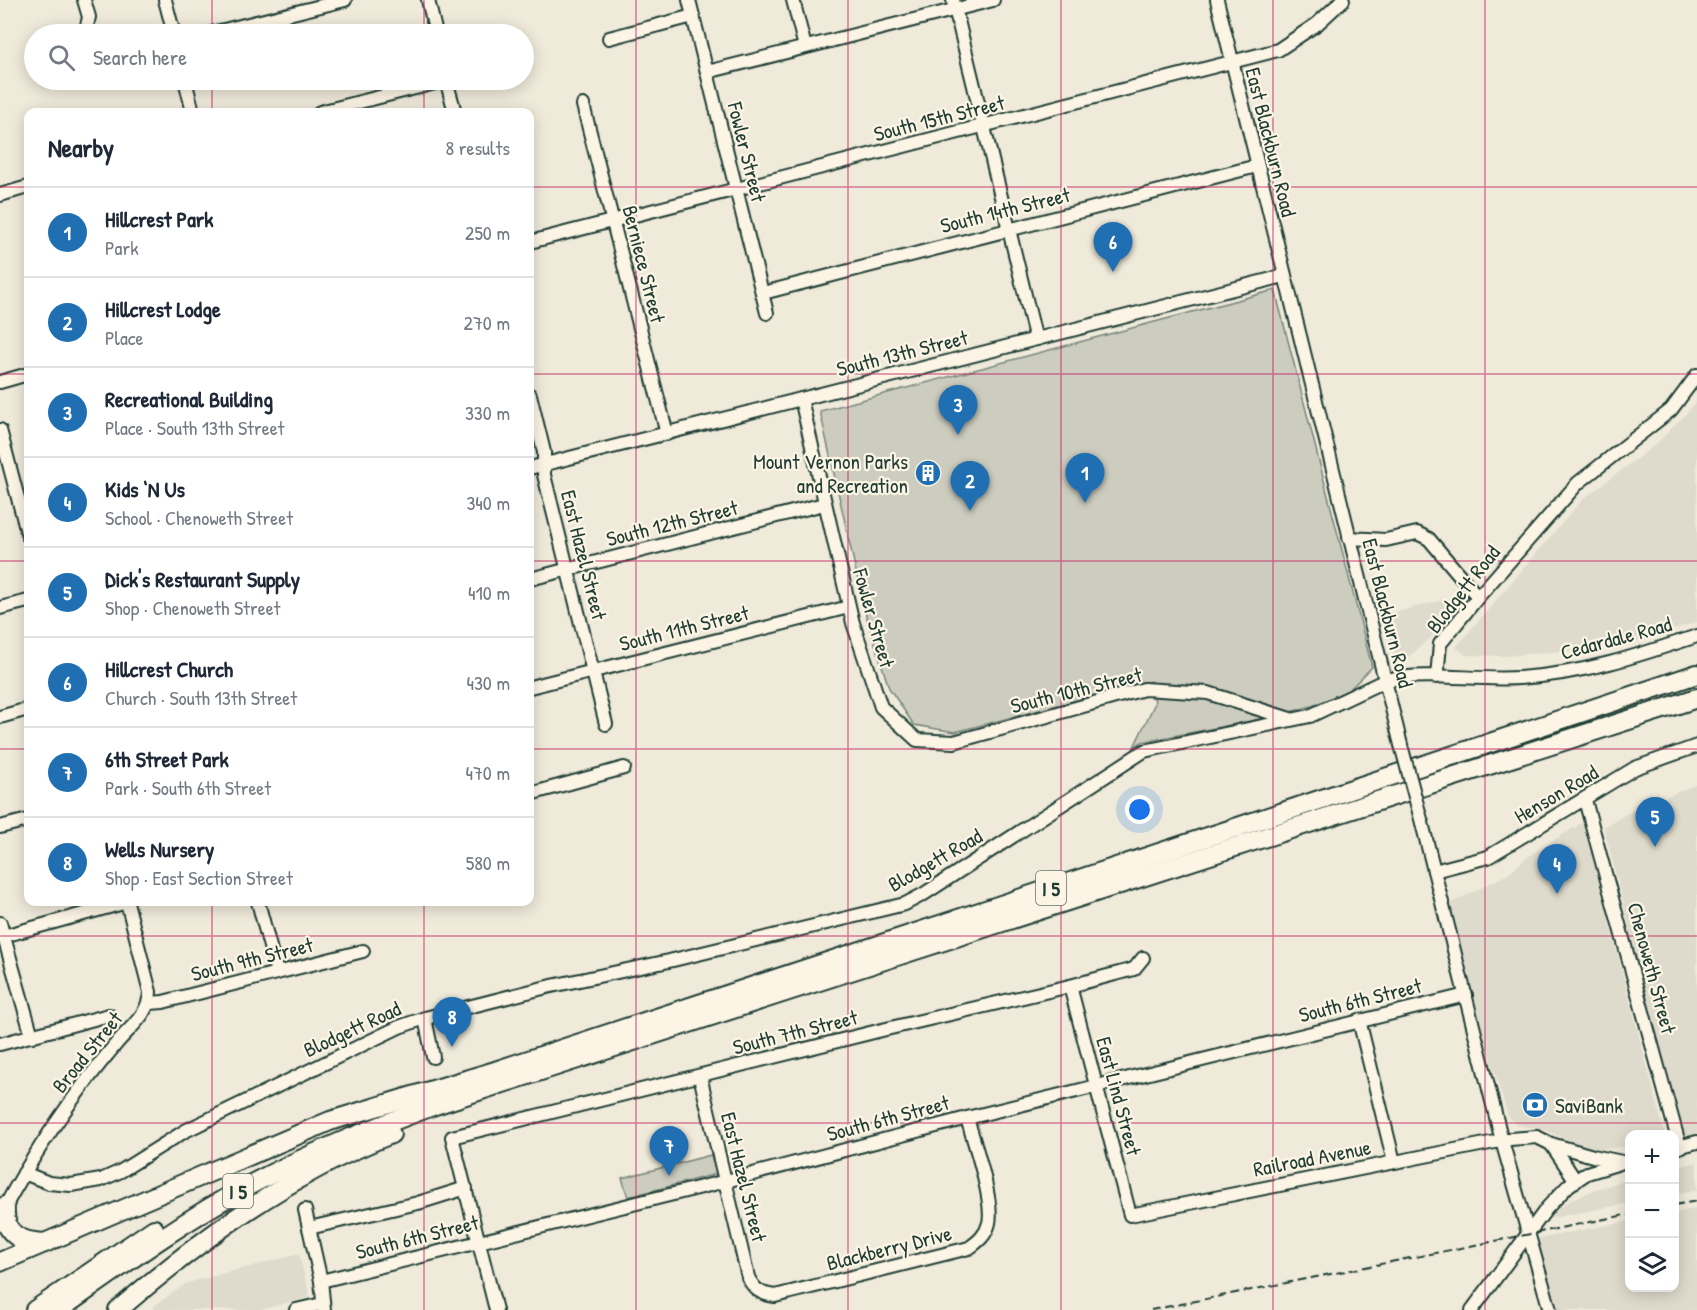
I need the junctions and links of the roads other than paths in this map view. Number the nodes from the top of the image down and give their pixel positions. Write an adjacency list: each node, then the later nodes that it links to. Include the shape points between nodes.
1 (84, 0): 12 (street)
2 (165, 0): 13 (street)
3 (345, 0): 14 (street)
4 (428, 0): 15 (street)
5 (689, 0): 11 (street, Fowler Street)
6 (793, 0): 17 (street)
7 (993, 0): 10 (street)
8 (1217, 0): 18 (street, East Blackburn Road)
9 (1343, 0): 18 (street, South 15th Street, via 1317,24 1278,50)
10 (954, 5): 17 (street); 27 (street)
11 (693, 16): 16 (street); 19 (street, Fowler Street)
12 (87, 24)
13 (171, 24)
14 (248, 24)
15 (434, 24)
16 (609, 38)
17 (805, 47): 19 (street)
18 (1232, 63): 27 (street, South 15th Street); 28 (street, East Blackburn Road)
19 (707, 72): 30 (street, Fowler Street)
20 (188, 90): 24 (street)
21 (407, 90): 25 (street)
22 (449, 90): 26 (street)
23 (584, 105): 32 (street, Berniece Street)
24 (192, 108)
25 (336, 108)
26 (454, 108)
27 (984, 127): 30 (street, South 15th Street); 33 (street)
28 (1257, 166): 33 (street, South 14th Street); 35 (street, East Blackburn Road)
29 (24, 188): 31 (street)
30 (736, 190): 32 (street, South 15th Street); 36 (street, Fowler Street)
31 (0, 195)
32 (613, 221): 34 (street, South 15th Street); 45 (street, Berniece Street)
33 (1009, 229): 36 (street, South 14th Street); 38 (street)
34 (534, 241)
35 (1284, 276): 38 (street, South 13th Street); 50 (street, East Blackburn Road)
36 (762, 293): 37 (street, Fowler Street)
37 (767, 313)
38 (1037, 339): 42 (street, South 13th Street)
39 (24, 375): 41 (street)
40 (1697, 375): 53 (street, Blodgett Road, via 1671,410 1578,483)
41 (0, 382)
42 (801, 399): 45 (street, South 13th Street); 48 (street, Fowler Street)
43 (534, 411): 46 (street, East Hazel Street)
44 (0, 430): 49 (street)
45 (667, 434): 46 (street, South 13th Street)
46 (544, 465): 47 (street, South 13th Street); 51 (street, East Hazel Street, via 543,475)
47 (534, 467)
48 (824, 504): 51 (street, South 12th Street); 55 (street, Fowler Street)
49 (24, 521)
50 (1349, 538): 53 (street, via 1386,540 1417,533 1429,539); 61 (street, East Blackburn Road)
51 (568, 569): 52 (street, South 12th Street); 58 (street, East Hazel Street)
52 (534, 578)
53 (1478, 597): 60 (street, Blodgett Road, via 1440,644)
54 (24, 602): 56 (street)
55 (849, 607): 58 (street, South 11th Street); 64 (street, Fowler Street)
56 (0, 608)
57 (1697, 636): 60 (street, Cedardale Road, via 1618,662 1560,675)
58 (592, 671): 62 (street, South 11th Street); 68 (street, East Hazel Street)
59 (1697, 674): 96 (highway, I 5)
60 (1437, 677): 61 (street, Blodgett Road)
61 (1386, 680): 67 (street, Blodgett Road, via 1310,716); 75 (street, East Blackburn Road, bridge)
62 (534, 686)
63 (1697, 698): 92 (highway, I 5)
64 (881, 707): 67 (street, South 10th Street, via 917,740 954,742 1144,689 1208,693)
65 (24, 710): 66 (street)
66 (0, 717)
67 (1291, 719): 88 (street, Blodgett Road, via 1143,751 905,904)
68 (606, 724)
69 (1697, 746): 72 (street, Henson Road, via 1635,768)
70 (624, 768): 71 (street)
71 (534, 793)
72 (1584, 800): 75 (street, Henson Road, via 1488,857); 98 (street, Chenoweth Street)
73 (24, 821): 74 (street)
74 (0, 827)
75 (1434, 871): 85 (street, East Blackburn Road)
76 (113, 906): 80 (street)
77 (128, 906): 86 (street, Broad Street)
78 (259, 906): 83 (street)
79 (0, 923): 80 (street)
80 (2, 937): 90 (street)
81 (363, 951): 83 (street, South 9th Street)
82 (1143, 958): 84 (street, South 7th Street, via 1134,969)
83 (277, 973): 86 (street, South 9th Street)
84 (1070, 986): 94 (street, South 7th Street); 95 (street, East Lind Street)
85 (1466, 995): 89 (street, South 6th Street); 99 (street, East Blackburn Road)
86 (150, 1003): 106 (street, Broad Street, via 65,1111)
87 (109, 1015): 90 (street)
88 (425, 1018): 93 (street); 106 (street, Blodgett Road, via 185,1131 101,1180 71,1185 49,1183)
89 (1359, 1020): 95 (street, South 6th Street); 105 (street)
90 (32, 1036): 91 (street)
91 (0, 1044)
92 (611, 1049): 123 (highway, I 5, via 435,1105 323,1150 247,1186 177,1228); 124 (highway, via 331,1160 207,1237)
93 (433, 1057)
94 (700, 1076): 108 (street, East Hazel Street); 109 (street, South 7th Street, via 453,1137)
95 (1096, 1087): 97 (street, South 6th Street); 112 (street, East Lind Street)
96 (403, 1100): 116 (highway, via 330,1121); 122 (highway, I 5, via 199,1200)
97 (967, 1118): 108 (street, South 6th Street); 119 (street, Blackberry Drive, via 988,1206 989,1225 982,1239 969,1248 775,1296)
98 (1672, 1130)
99 (1502, 1141): 101 (street, Railroad Avenue, via 1537,1137); 105 (street, Railroad Avenue); 114 (street, East Blackburn Road)
100 (1697, 1142): 102 (street)
101 (1551, 1144): 103 (street, Railroad Avenue); 107 (street)
102 (1679, 1146)
103 (1625, 1161)
104 (1625, 1161): 107 (street)
105 (1394, 1162): 112 (street, Railroad Avenue)
106 (24, 1173): 111 (street, Broad Street)
107 (1575, 1180): 114 (street)
108 (726, 1181): 115 (street, South 6th Street); 119 (street, East Hazel Street)
109 (466, 1188): 113 (street); 115 (street)
110 (305, 1210): 113 (street)
111 (3, 1211): 116 (highway, via 9,1229 24,1241)
112 (1130, 1215)
113 (309, 1228): 118 (street)
114 (1528, 1235): 121 (street, East Blackburn Road); 127 (street)
115 (480, 1241): 118 (street, South 6th Street); 126 (street)
116 (45, 1243): 117 (highway)
117 (0, 1262)
118 (321, 1281): 120 (street)
119 (753, 1287)
120 (323, 1307): 125 (street)
121 (1546, 1309)
122 (35, 1310)
123 (59, 1310)
124 (118, 1310)
125 (296, 1310)
126 (496, 1310)
127 (1472, 1310)

